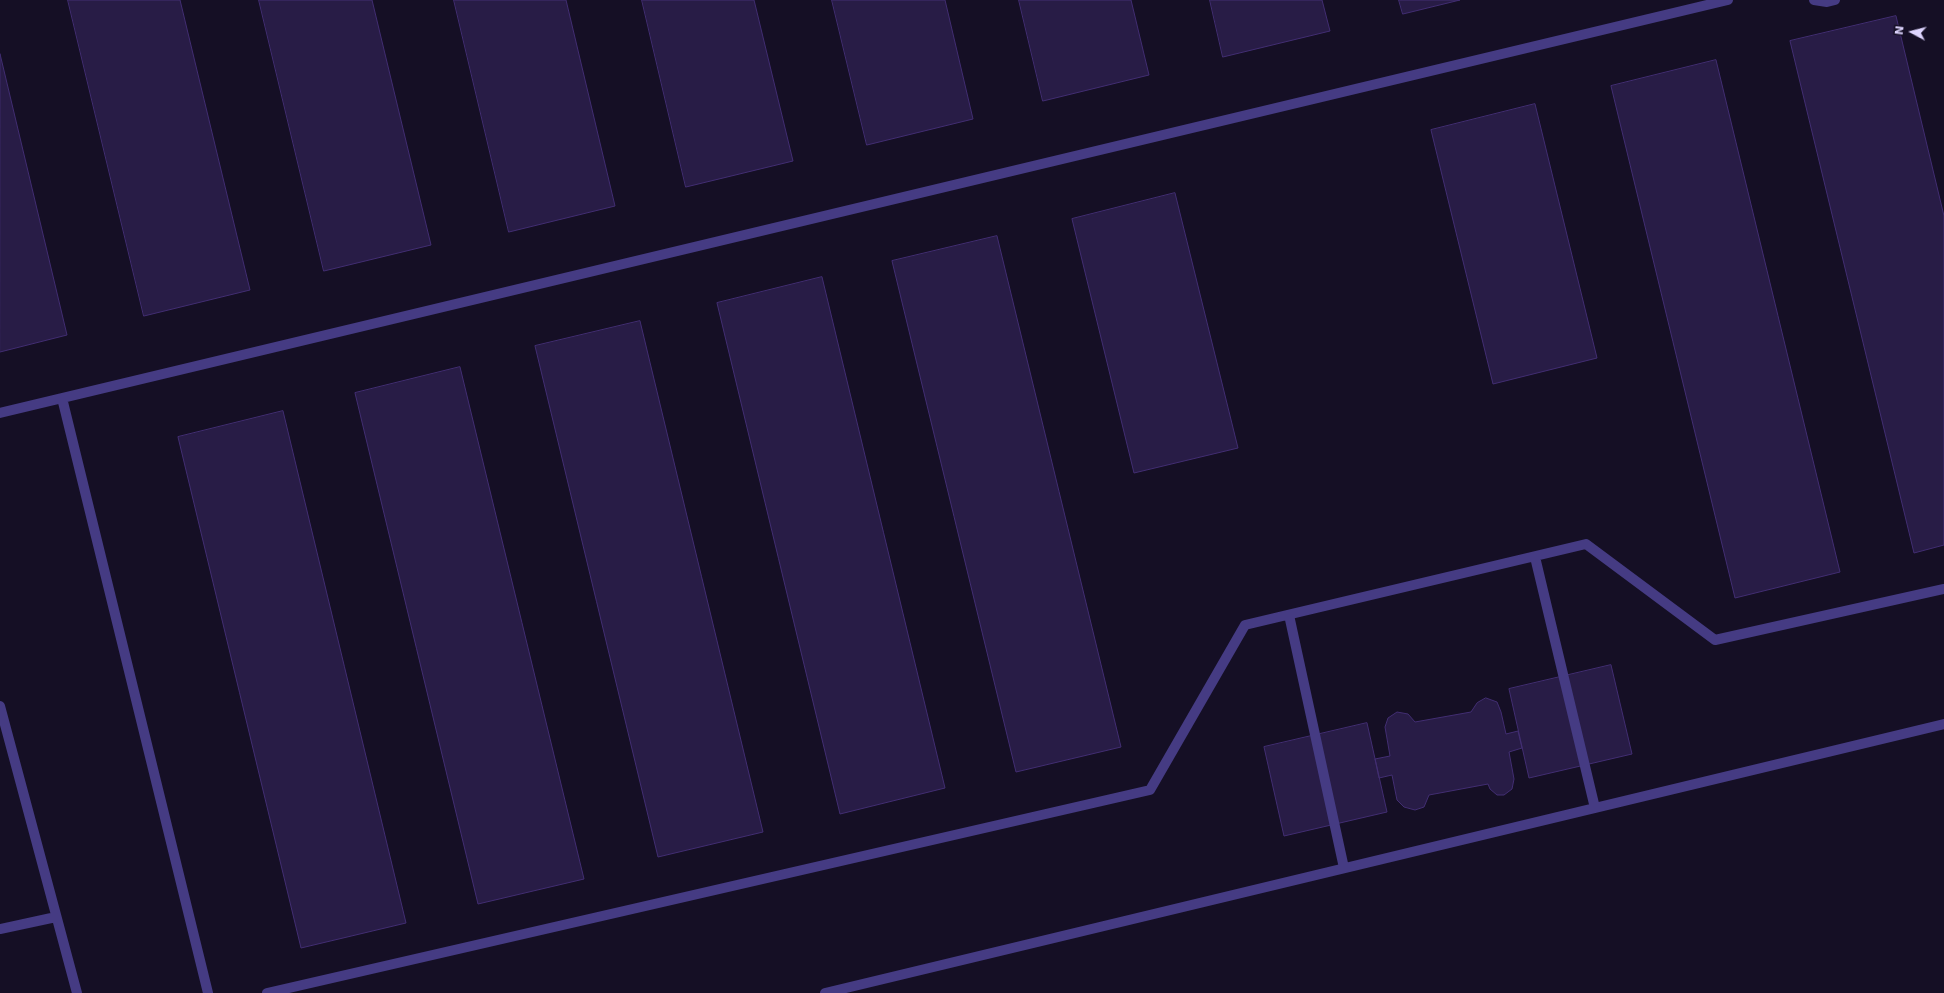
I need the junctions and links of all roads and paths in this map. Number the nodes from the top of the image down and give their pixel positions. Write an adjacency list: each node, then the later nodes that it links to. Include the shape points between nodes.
1 (1728, 0): 4 (lane)
2 (1814, 0): 3 (lane)
3 (1835, 0)
4 (62, 398): 5 (lane); 16 (lane)
5 (0, 413)
6 (1535, 556): 7 (lane, via 1586,544 1715,640); 8 (lane); 11 (lane)
7 (1944, 588)
8 (1288, 615): 12 (lane); 17 (lane, via 1245,625 1150,790)
9 (0, 706): 13 (lane)
10 (1944, 724): 11 (lane)
11 (1595, 808): 12 (lane)
12 (1344, 868): 18 (lane)
13 (56, 917): 14 (lane); 15 (lane)
14 (0, 929)
15 (76, 993)
16 (208, 993)
17 (267, 993)
18 (825, 993)

